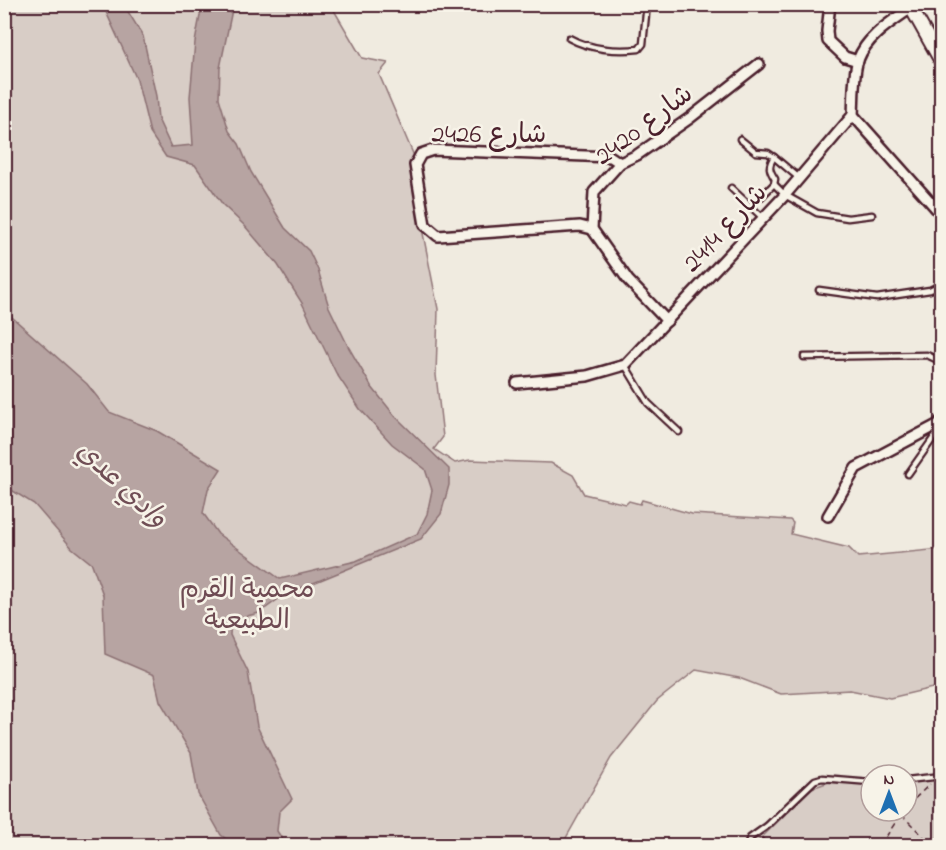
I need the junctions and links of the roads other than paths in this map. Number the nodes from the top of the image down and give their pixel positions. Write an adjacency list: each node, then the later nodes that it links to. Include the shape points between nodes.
1 (647, 4): 4 (lane, via 643,44 639,49 582,46)
2 (830, 4): 5 (street, via 828,41 845,57)
3 (910, 6): 5 (street, via 865,45); 6 (main road)
4 (569, 38)
5 (858, 61): 8 (street)
6 (942, 63)
7 (759, 64): 11 (street, 2420 شارع, via 681,124)
8 (853, 115): 12 (street, 2414 شارع); 17 (street)
9 (740, 139): 10 (lane, via 756,152)
10 (774, 157): 12 (lane); 13 (lane, via 770,171)
11 (620, 163): 20 (street, 2420 شارع, via 594,192); 20 (street, 2426 شارع, via 610,157 433,150 421,154 415,165 425,225 438,236 580,226)
12 (799, 178): 15 (street, 2414 شارع)
13 (774, 184): 15 (lane); 16 (lane)
14 (731, 188): 19 (lane)
15 (784, 195): 18 (lane, via 817,213 848,218); 19 (street, 2414 شارع)
16 (761, 196)
17 (942, 215)
18 (872, 216)
19 (763, 218): 23 (street, 2414 شارع)
20 (592, 229): 23 (street, via 628,280)
21 (942, 284): 22 (lane, via 930,290 877,298)
22 (819, 290)
23 (667, 321): 26 (street, 2414 شارع)
24 (804, 357): 25 (lane, via 927,355)
25 (942, 362)
26 (625, 365): 27 (street, via 587,376); 29 (lane, via 648,403)
27 (517, 383)
28 (939, 429): 30 (lane); 31 (street, via 856,468)
29 (679, 432)
30 (908, 474)
31 (828, 516)
32 (939, 777): 33 (lane)
33 (919, 779)
34 (859, 781): 35 (lane, via 815,780 750,838)
35 (747, 846)

